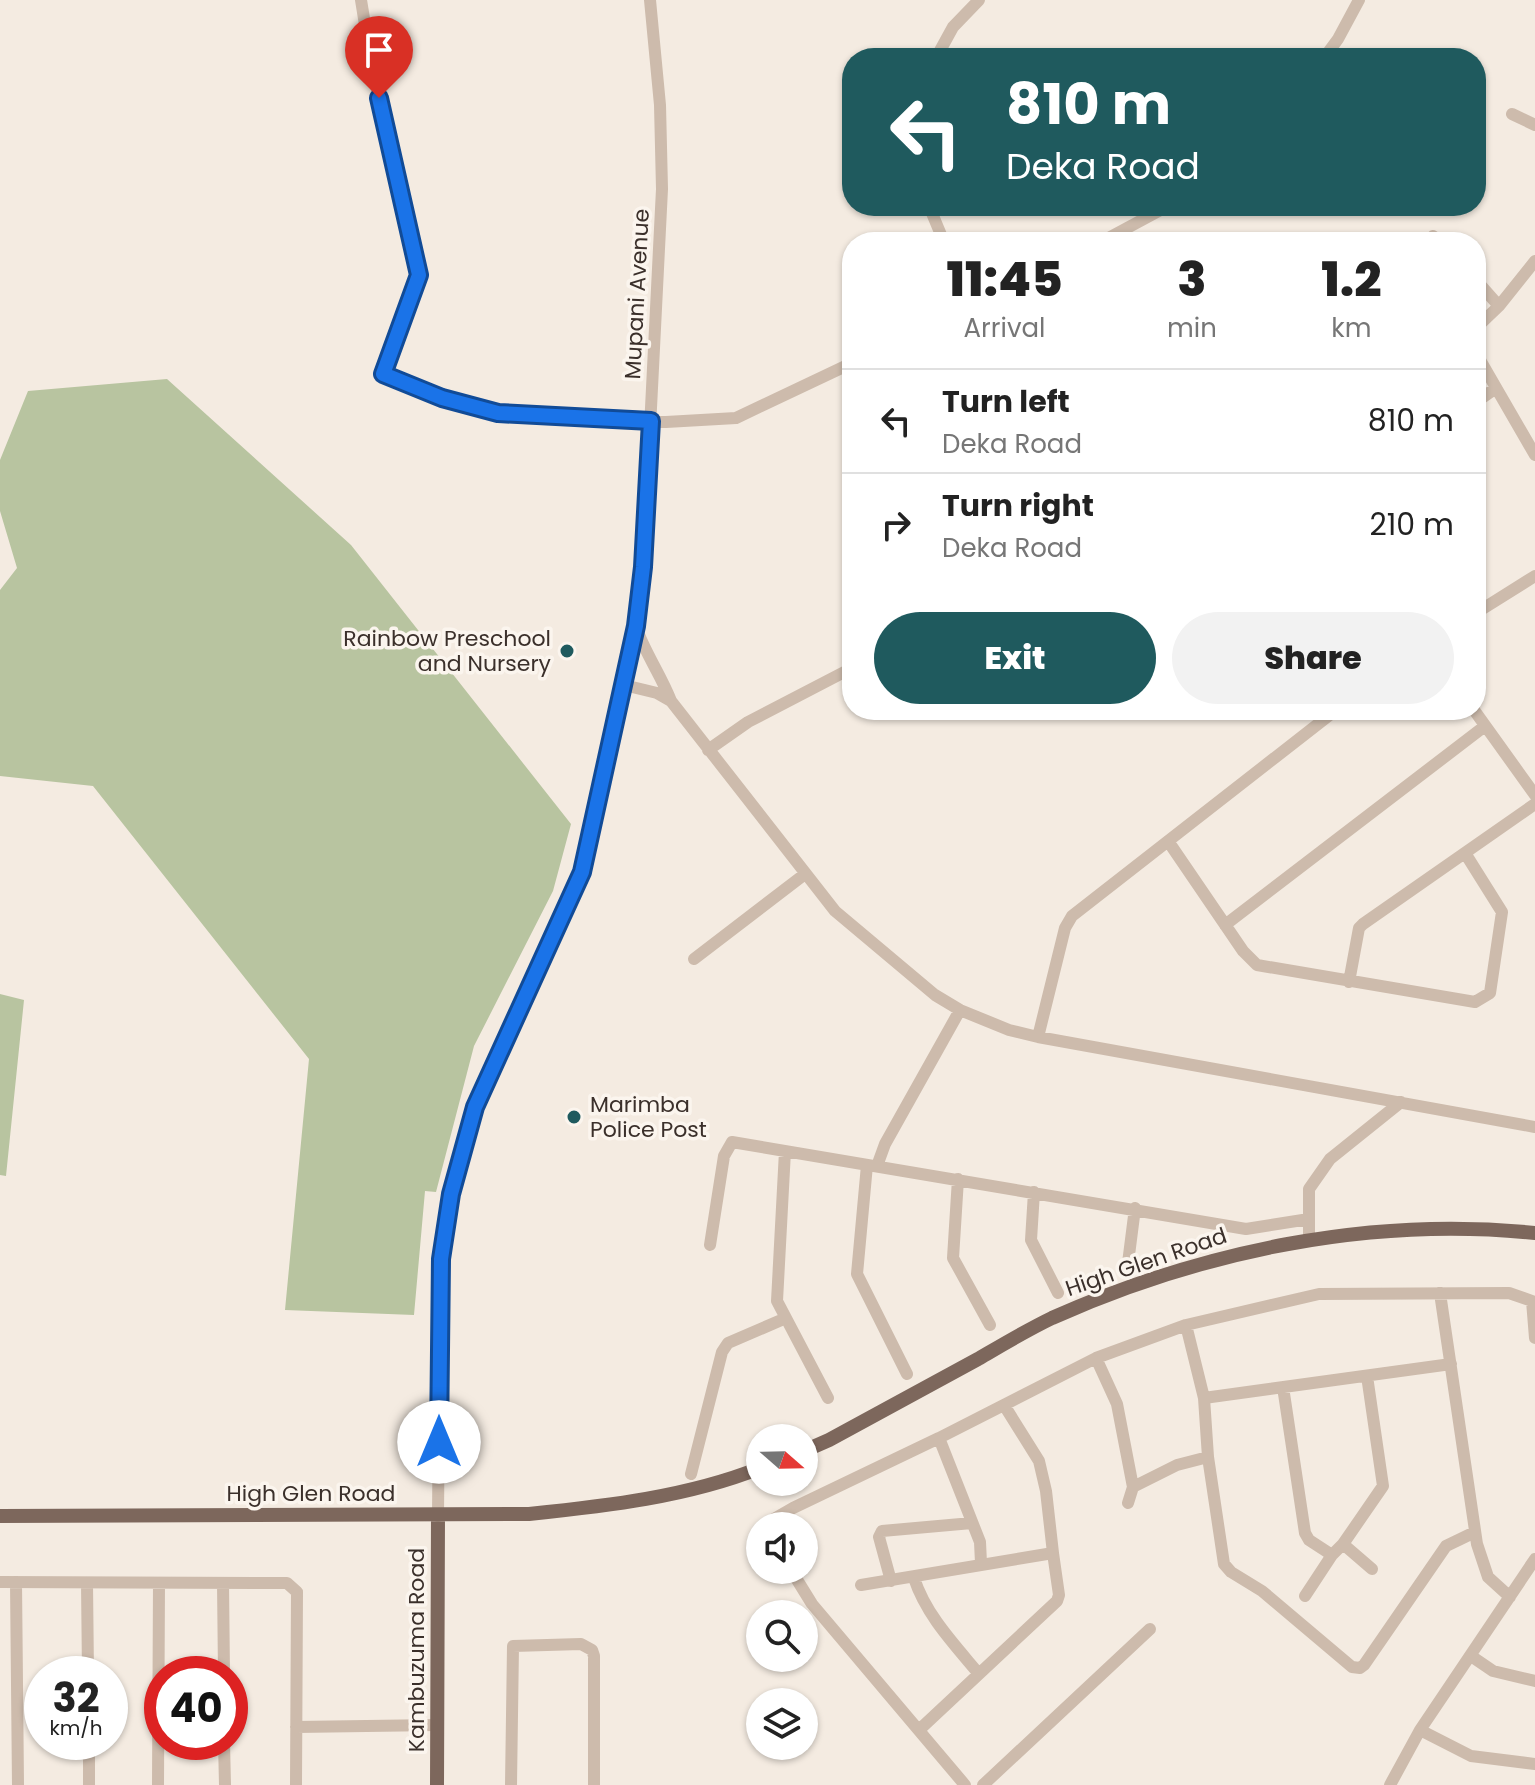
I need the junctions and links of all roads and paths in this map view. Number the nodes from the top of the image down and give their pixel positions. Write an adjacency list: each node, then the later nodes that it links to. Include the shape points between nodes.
1 (361, 0): 19 (street, via 419,275 383,374 498,413)
2 (650, 0): 19 (street, Mupani Avenue, via 662,189)
3 (979, 0): 5 (street)
4 (1359, 0): 6 (street)
5 (941, 48)
6 (1330, 48)
7 (1512, 114): 8 (street)
8 (1535, 125)
9 (1149, 216): 10 (street)
10 (1120, 232)
11 (1535, 261): 13 (street)
12 (1486, 291): 13 (street)
13 (1499, 306): 14 (street)
14 (1486, 318)
15 (842, 368): 19 (street, via 736,418)
16 (1486, 370): 17 (street)
17 (1496, 388): 18 (street); 20 (street)
18 (1486, 395)
19 (651, 421): 23 (street, Mupani Avenue)
20 (1535, 455)
21 (1535, 576): 22 (street)
22 (1486, 607)
23 (636, 626): 25 (street, Mupani Avenue); 26 (street)
24 (842, 673): 30 (street, via 748,722)
25 (624, 685): 26 (street); 77 (street, Mupani Avenue, via 582,872 475,1107 451,1194 440,1278)
26 (671, 701): 30 (street)
27 (1323, 720): 33 (street)
28 (1481, 720): 29 (street)
29 (1485, 726): 31 (street); 36 (street)
30 (708, 750): 35 (street)
31 (1535, 795)
32 (1535, 804): 34 (street)
33 (1168, 841): 36 (street); 40 (street, via 1068,922)
34 (1465, 853): 38 (street, via 1359,928); 38 (street, via 1502,912 1486,998 1469,1003)
35 (805, 874): 37 (street); 39 (street, via 835,911)
36 (1225, 925): 38 (street, via 1257,965)
37 (694, 959)
38 (1349, 982)
39 (960, 1010): 40 (street); 44 (street)
40 (1038, 1037): 41 (street)
41 (1401, 1102): 42 (street); 48 (street, via 1330,1159 1309,1189)
42 (1535, 1127)
43 (785, 1151): 44 (street); 51 (street, via 732,1142 727,1148); 56 (street, via 777,1301)
44 (872, 1165): 45 (street); 62 (street, via 857,1274)
45 (958, 1179): 46 (street); 57 (street, via 953,1258)
46 (1034, 1192): 47 (street); 53 (street, via 1031,1240)
47 (1135, 1208): 48 (street, via 1246,1229); 52 (street)
48 (1309, 1219): 50 (street)
49 (1535, 1233): 50 (main road, High Glen Road, via 1450,1229)
50 (1309, 1240): 69 (main road, High Glen Road, via 1242,1252 1122,1289 1050,1319)
51 (710, 1245)
52 (1128, 1263)
53 (1058, 1293)
54 (1440, 1293): 55 (street, via 1509,1293); 58 (street, via 1319,1294); 61 (street)
55 (1534, 1302): 59 (street)
56 (786, 1318): 65 (street); 72 (street, via 728,1343 722,1352)
57 (990, 1325)
58 (1186, 1325): 60 (street); 66 (street)
59 (1535, 1338)
60 (1096, 1358): 67 (street); 73 (street, via 1117,1404)
61 (1451, 1364): 63 (street); 79 (street)
62 (907, 1374)
63 (1367, 1376): 64 (street); 80 (street, via 1383,1486)
64 (1283, 1387): 66 (street); 82 (street, via 1305,1533)
65 (828, 1398)
66 (1204, 1398): 70 (street)
67 (1004, 1405): 68 (street); 81 (street, via 1039,1461)
68 (939, 1438): 75 (street); 78 (street)
69 (818, 1445)
70 (1208, 1457): 73 (street, via 1177,1465); 79 (street, via 1224,1564 1355,1668 1364,1665 1446,1546)
71 (746, 1473): 77 (main road, High Glen Road, via 612,1505)
72 (691, 1474)
73 (1133, 1487): 74 (street)
74 (1128, 1503)
75 (786, 1512)
76 (0, 1516): 77 (main road, High Glen Road)
77 (438, 1516): 103 (main road, Kambuzuma Road)
78 (972, 1523): 84 (street, via 982,1549); 87 (street, via 882,1531 879,1537)
79 (1475, 1532): 96 (street, via 1488,1577)
80 (1343, 1544): 82 (street); 85 (street)
81 (1053, 1553): 84 (street); 101 (street, via 1058,1599)
82 (1332, 1555): 95 (street)
83 (1535, 1559): 96 (street)
84 (981, 1563): 86 (street)
85 (1372, 1569)
86 (914, 1578): 87 (street); 101 (street, via 934,1619)
87 (891, 1581): 94 (street)
88 (0, 1582): 89 (street)
89 (16, 1582): 90 (street); 110 (street)
90 (87, 1583): 91 (street); 98 (street)
91 (159, 1583): 92 (street); 112 (street)
92 (223, 1583): 99 (street); 104 (street, via 287,1583 297,1592)
93 (800, 1584): 105 (street)
94 (861, 1585)
95 (1305, 1596)
96 (1510, 1597): 100 (street)
97 (1150, 1629): 119 (street)
98 (88, 1656)
99 (224, 1656)
100 (1471, 1656): 102 (street, via 1493,1671); 106 (street)
101 (979, 1674): 105 (street)
102 (1535, 1681)
103 (437, 1725): 104 (street); 115 (main road, Kambuzuma Road)
104 (296, 1727): 114 (street)
105 (919, 1730): 118 (street)
106 (1420, 1730): 109 (street, via 1471,1756); 120 (street)
107 (89, 1760): 111 (street)
108 (224, 1760): 113 (street)
109 (1535, 1764)
110 (18, 1785)
111 (89, 1785)
112 (158, 1785)
113 (225, 1785)
114 (296, 1785)
115 (437, 1785)
116 (511, 1785): 117 (street, via 513,1646 581,1644 594,1656)
117 (594, 1785)
118 (965, 1785)
119 (983, 1785)
120 (1390, 1785)

